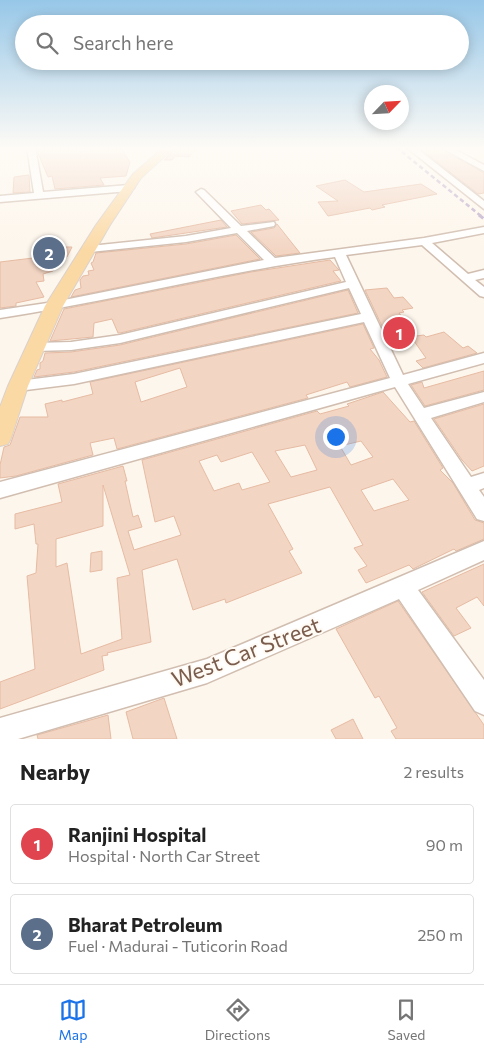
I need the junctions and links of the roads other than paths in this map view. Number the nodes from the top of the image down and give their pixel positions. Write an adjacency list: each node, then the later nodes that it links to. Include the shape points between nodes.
1 (37, 181): 6 (street)
2 (133, 181): 4 (main road)
3 (453, 181): 8 (street)
4 (129, 188): 6 (street); 13 (main road)
5 (201, 192): 10 (street)
6 (39, 195): 7 (street)
7 (0, 199)
8 (484, 206)
9 (270, 224): 10 (street)
10 (239, 229): 13 (street, via 186,239); 15 (street)
11 (483, 230): 12 (street)
12 (424, 241): 14 (street); 17 (street)
13 (90, 249): 20 (main road)
14 (339, 253): 15 (street); 18 (street)
15 (272, 262): 20 (street)
16 (484, 274): 17 (street)
17 (466, 278): 19 (street)
18 (352, 284): 22 (street); 23 (street, via 120,339)
19 (484, 293)
20 (54, 306): 21 (street); 23 (main road)
21 (0, 314)
22 (368, 317): 25 (street); 26 (street, via 74,379)
23 (35, 347): 26 (main road)
24 (484, 358): 25 (street)
25 (399, 382): 28 (street); 31 (street)
26 (18, 386): 29 (main road)
27 (484, 396): 28 (street)
28 (421, 416): 30 (street)
29 (0, 438)
30 (476, 484): 32 (street)
31 (0, 490)
32 (484, 513)
33 (484, 550): 34 (street, West Car Street)
34 (402, 588): 35 (street); 36 (street, West Car Street, via 206,671)
35 (484, 702)
36 (0, 731)

